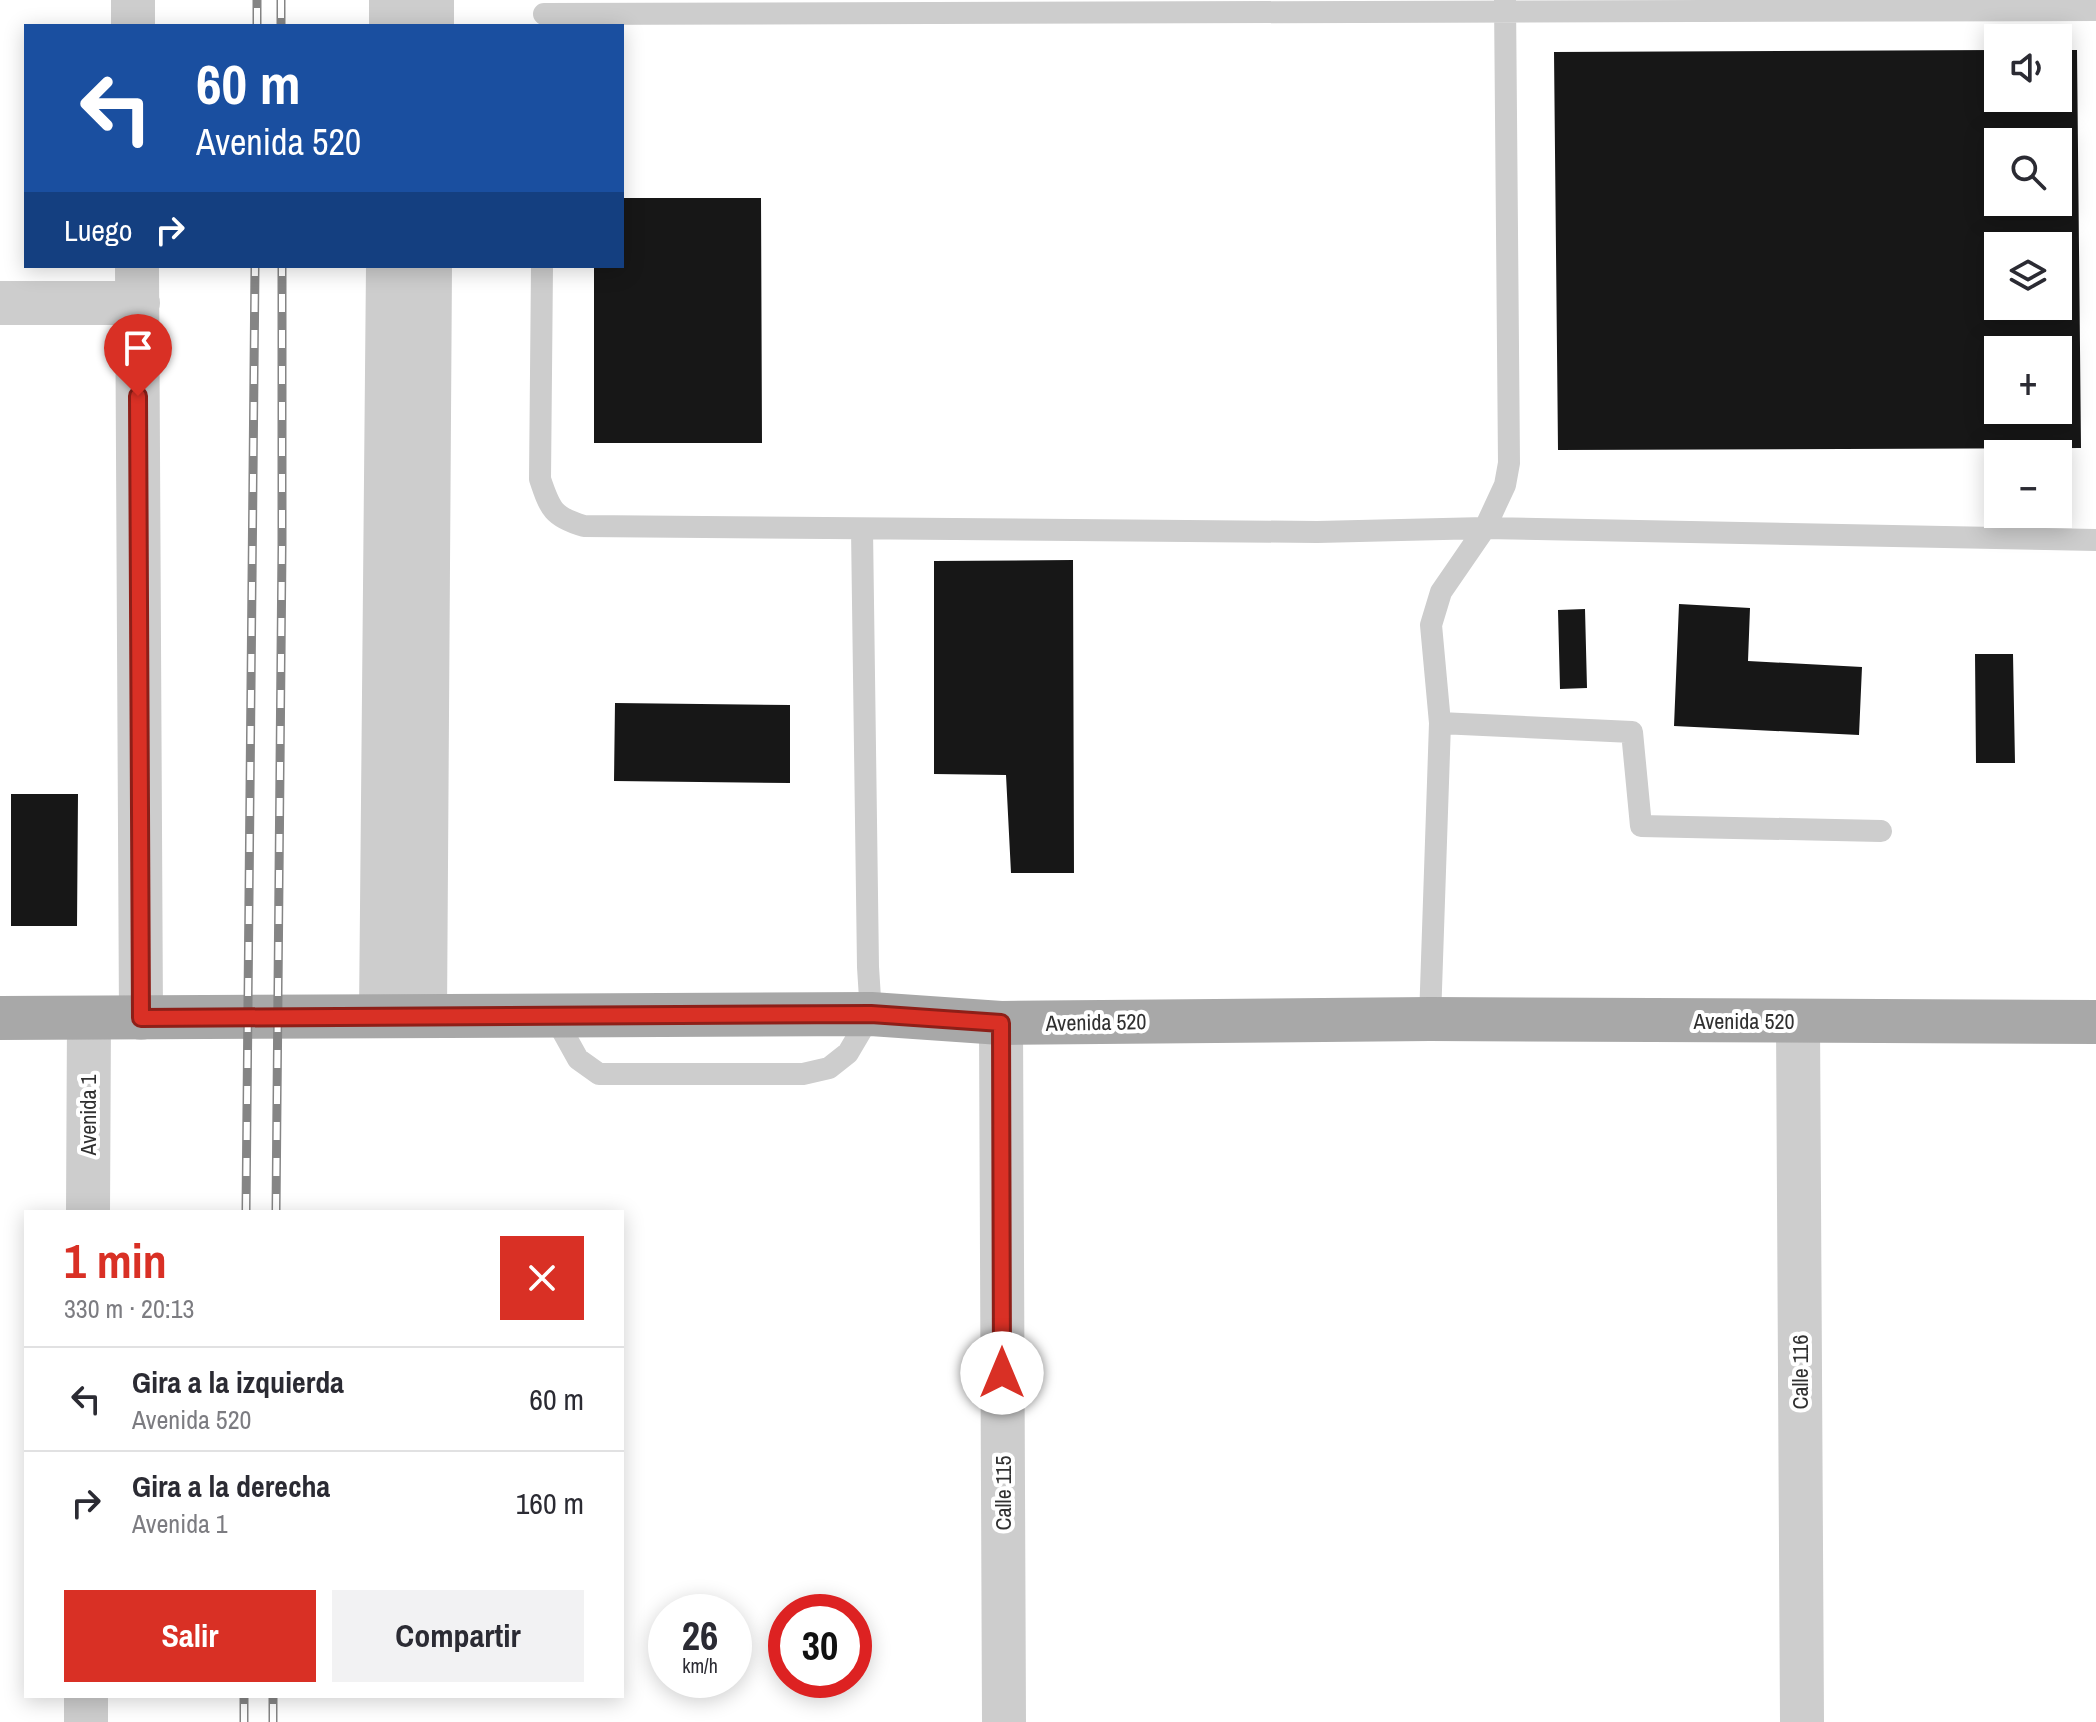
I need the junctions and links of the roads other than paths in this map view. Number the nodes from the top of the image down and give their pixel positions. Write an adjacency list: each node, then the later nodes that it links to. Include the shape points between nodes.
1 (133, 0): 7 (street)
2 (391, 0): 8 (street)
3 (432, 0): 9 (street)
4 (1505, 6): 5 (lane); 6 (lane); 15 (lane, via 1509,463)
5 (2096, 10)
6 (544, 13)
7 (133, 24)
8 (391, 24)
9 (432, 24)
10 (388, 268): 22 (street)
11 (430, 268): 23 (street)
12 (542, 268): 16 (lane, via 540,479 548,506 562,519 584,526)
13 (138, 284): 14 (street); 26 (street)
14 (0, 303)
15 (1485, 528): 16 (lane); 17 (lane); 18 (lane, via 1441,592 1431,625)
16 (862, 529): 21 (lane)
17 (2096, 540)
18 (1440, 723): 19 (lane, via 1632,732 1641,826); 27 (lane)
19 (1881, 831)
20 (553, 1014): 21 (main road, Avenida 520); 21 (lane, via 578,1059 599,1074 803,1074 829,1068 848,1053); 23 (main road, Avenida 520)
21 (871, 1014): 30 (main road, Avenida 520)
22 (381, 1015): 23 (main road, Avenida 520); 26 (main road, Avenida 520)
23 (425, 1015)
24 (0, 1018): 25 (main road, Avenida 520)
25 (89, 1018): 26 (main road, Avenida 520); 31 (street, Avenida 1)
26 (141, 1018)
27 (1430, 1019): 28 (main road, Avenida 520); 30 (main road, Avenida 520)
28 (1798, 1022): 29 (main road, Avenida 520); 35 (street, Calle 116)
29 (2096, 1022)
30 (1001, 1023): 34 (street, Calle 115)
31 (88, 1210)
32 (86, 1698): 33 (street)
33 (86, 1722)
34 (1004, 1722)
35 (1802, 1722)

